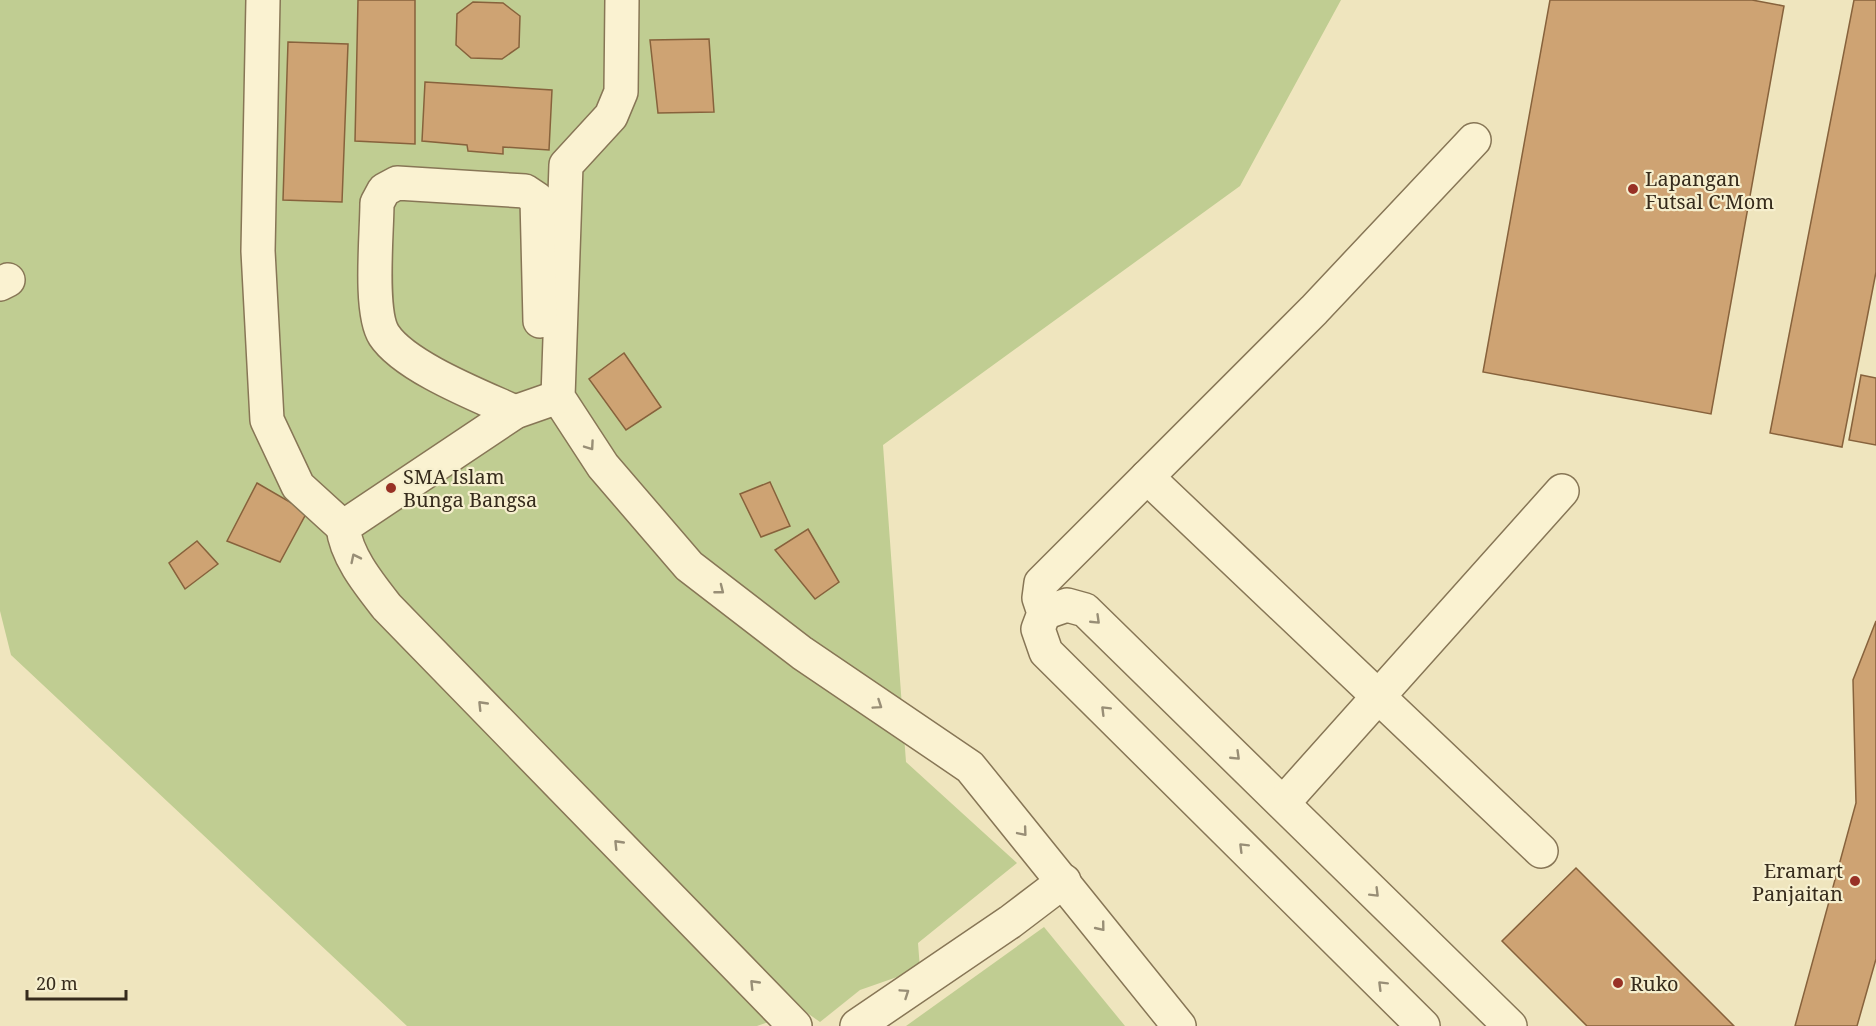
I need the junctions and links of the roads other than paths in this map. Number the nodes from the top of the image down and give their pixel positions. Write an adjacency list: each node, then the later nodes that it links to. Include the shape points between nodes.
1 (263, 0): 7 (street, via 258,251 267,420 298,486)
2 (622, 0): 4 (street, via 621,92 611,116 566,165)
3 (1474, 140): 5 (street, via 1314,310)
4 (538, 404): 4 (street, via 417,364 384,335 375,300 377,203 384,189 397,183 525,192 537,199); 7 (street); 12 (street, one-way to 12, via 603,466 689,566 802,653 970,767)
5 (1147, 477): 8 (street, via 1041,583 1039,597); 9 (street)
6 (1562, 491): 9 (street)
7 (344, 527): 13 (street, one-way to 7, via 387,607 365,580 345,538)
8 (1044, 613): 10 (street, one-way to 10, via 1067,605 1085,610); 16 (street, one-way to 8, via 1046,652 1038,630)
9 (1377, 698): 10 (street); 11 (street)
10 (1284, 802): 17 (street, one-way to 17)
11 (1541, 851)
12 (1064, 881): 14 (street, one-way to 12); 15 (street, one-way to 15)
13 (795, 1026)
14 (857, 1026)
15 (1179, 1026)
16 (1423, 1026)
17 (1510, 1026)

